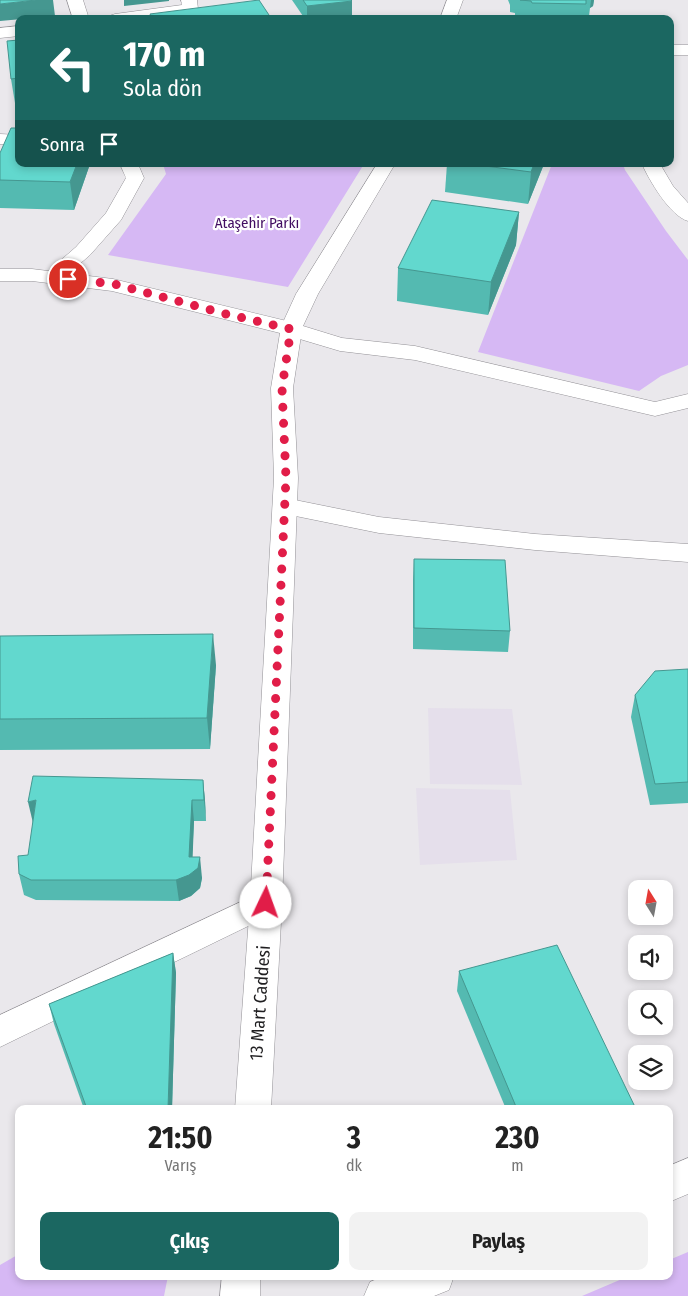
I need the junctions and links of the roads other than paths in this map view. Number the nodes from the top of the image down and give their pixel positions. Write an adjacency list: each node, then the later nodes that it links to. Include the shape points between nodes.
1 (75, 0): 4 (street)
2 (189, 0): 5 (street, via 190,9)
3 (455, 0): 6 (street)
4 (80, 15)
5 (145, 15)
6 (449, 15)
7 (15, 31): 8 (street)
8 (0, 33)
9 (674, 50): 10 (street)
10 (688, 50)
11 (0, 139): 12 (street)
12 (15, 140)
13 (130, 167): 18 (street, via 135,178 114,216)
14 (384, 167): 19 (street, 13 Mart Caddesi, via 307,294)
15 (653, 167): 16 (street, via 665,190)
16 (688, 216)
17 (0, 276): 18 (street)
18 (53, 278): 19 (street, via 114,284)
19 (291, 329): 20 (street, via 340,344 415,353 655,409); 21 (street, 13 Mart Caddesi, via 282,388)
20 (688, 401)
21 (285, 506): 22 (street, via 379,525 535,542); 23 (street, 13 Mart Caddesi)
22 (688, 553)
23 (266, 903): 24 (street); 25 (street, 13 Mart Caddesi)
24 (0, 1032)
25 (253, 1105)
26 (688, 1176): 27 (street)
27 (673, 1182)
28 (241, 1280): 30 (street)
29 (424, 1280): 31 (street)
30 (240, 1296)
31 (384, 1296)

